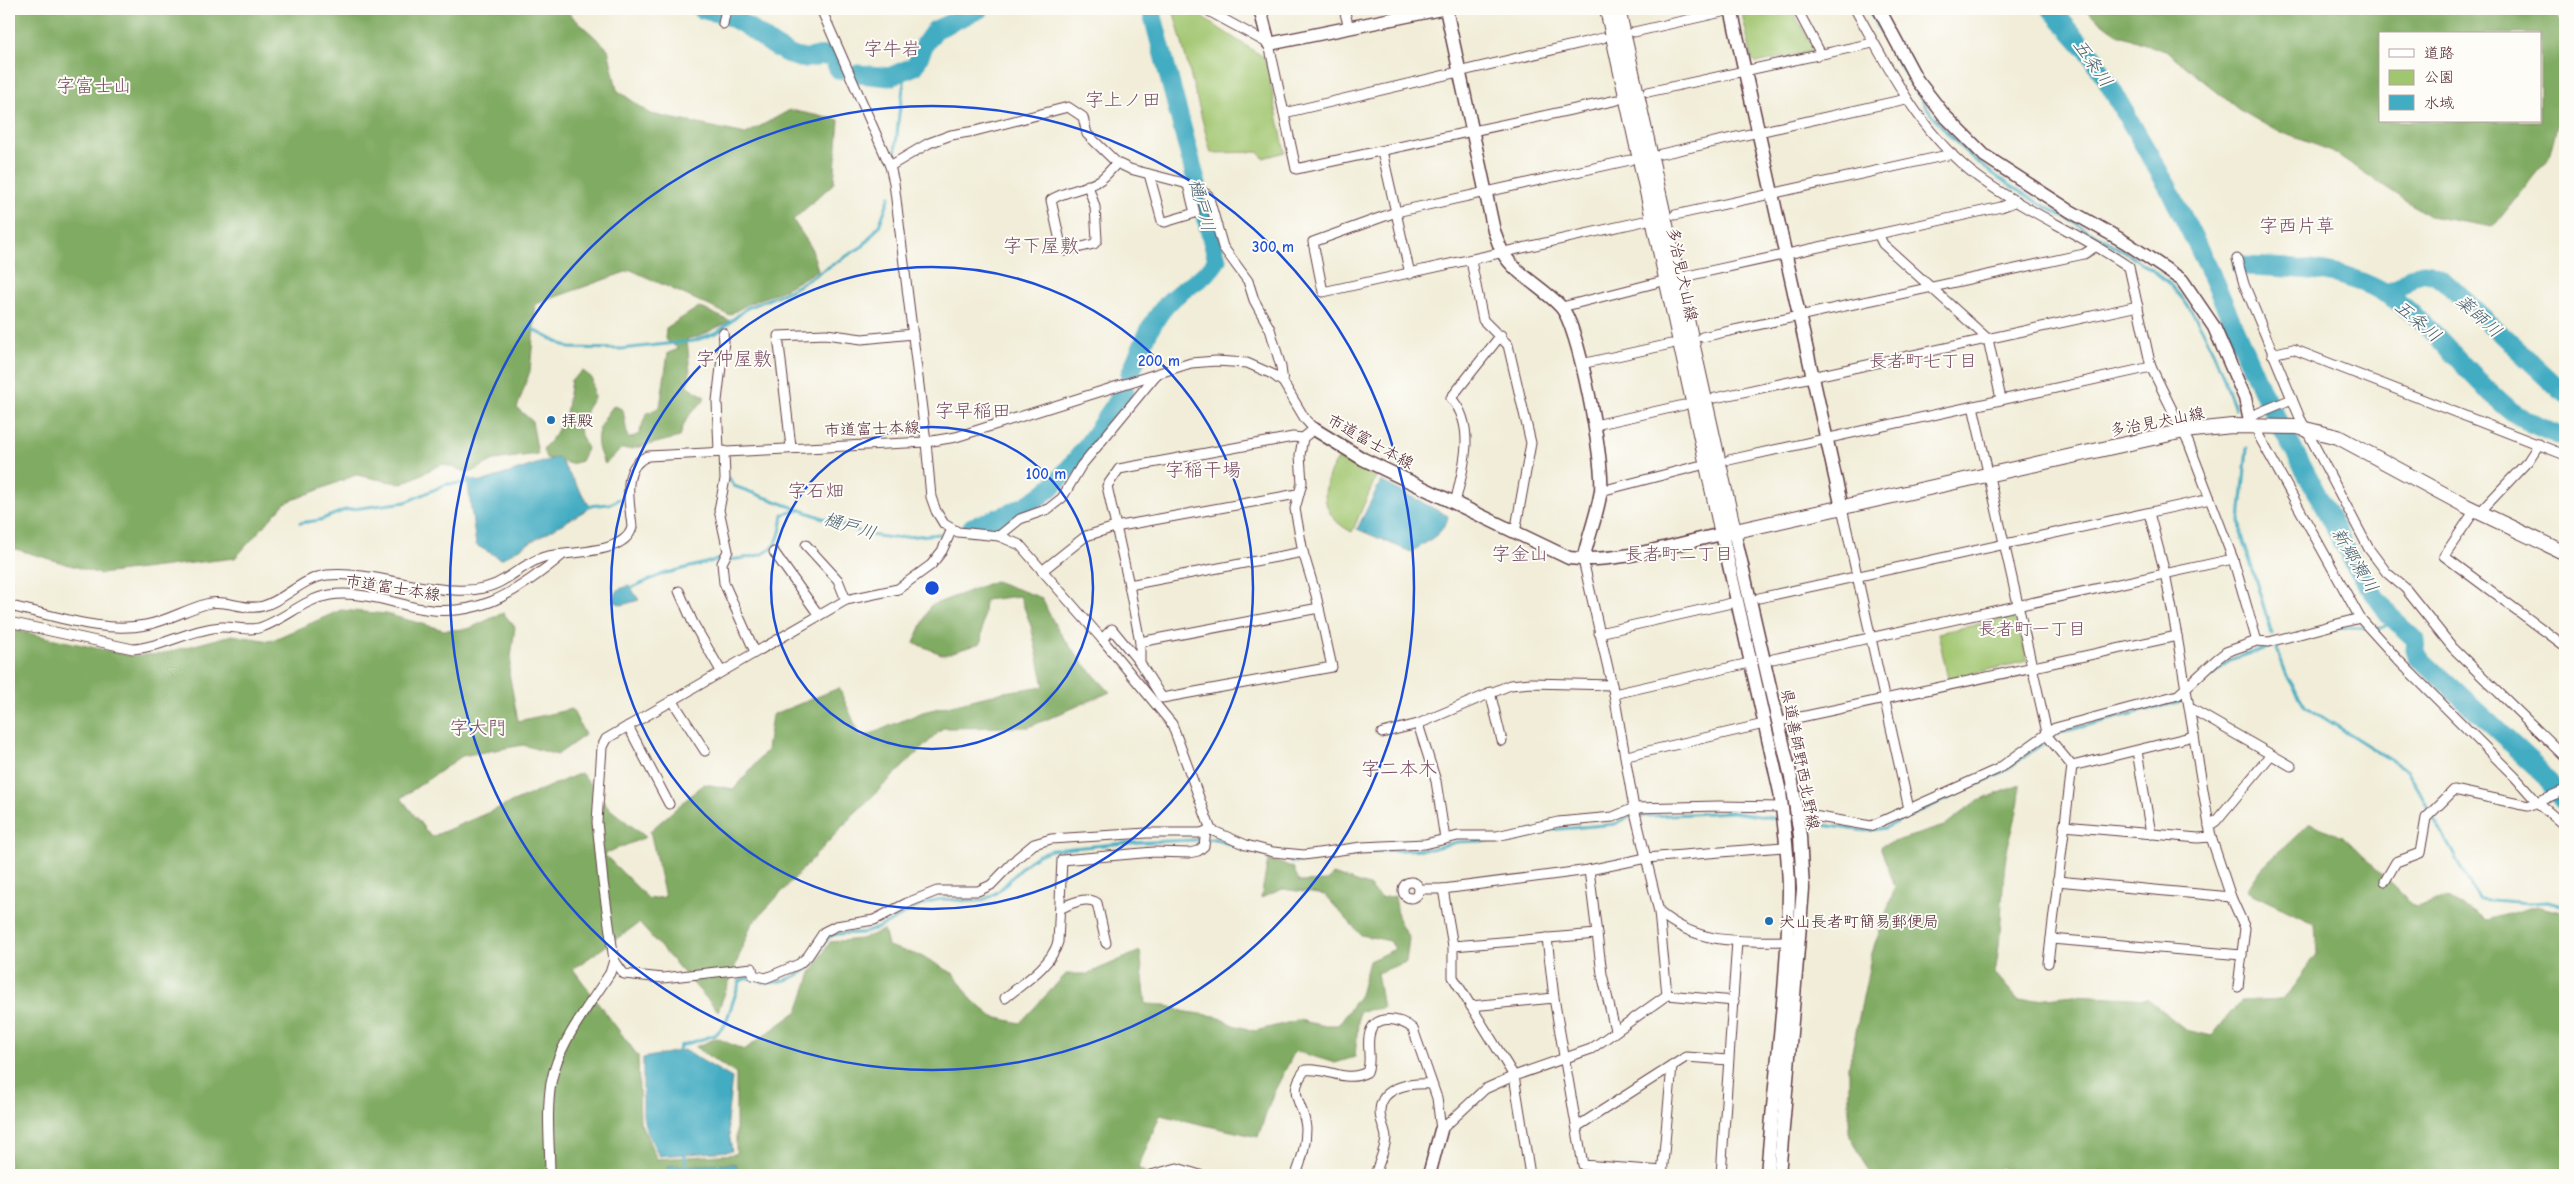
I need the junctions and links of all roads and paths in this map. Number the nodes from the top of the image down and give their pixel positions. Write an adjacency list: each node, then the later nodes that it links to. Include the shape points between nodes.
1 (726, 9): 14 (street)
2 (821, 9): 34 (street)
3 (1205, 9): 19 (street)
4 (1260, 9): 19 (street)
5 (1344, 9): 15 (street)
6 (1441, 9): 15 (street)
7 (1446, 9): 21 (street)
8 (1607, 9): 51 (main road, 多治見犬山線)
9 (1618, 9): 51 (main road, 多治見犬山線)
10 (1731, 9): 16 (street); 22 (street)
11 (1797, 9): 20 (street)
12 (1856, 9): 18 (street)
13 (1879, 9): 73 (street, via 1917,80 1944,115 1985,156 2182,280 2214,328)
14 (723, 24)
15 (1349, 28): 19 (street)
16 (1634, 32)
17 (1603, 38): 21 (street)
18 (1873, 43): 20 (street); 24 (street)
19 (1268, 44): 26 (street)
20 (1821, 54): 22 (street)
21 (1461, 71): 26 (street); 27 (street)
22 (1745, 71): 23 (street); 28 (street)
23 (1648, 92)
24 (1906, 99): 28 (street); 31 (street)
25 (1617, 100): 27 (street)
26 (1284, 113): 29 (street, via 1296,169)
27 (1472, 132): 29 (street); 38 (street)
28 (1760, 133): 30 (street); 39 (street)
29 (1382, 151): 41 (street)
30 (1661, 154)
31 (1952, 154): 39 (street); 40 (street)
32 (1630, 160): 38 (street)
33 (1117, 163): 34 (street, via 1087,134 1083,117 1068,107 951,135 929,143); 35 (street); 36 (street, via 1100,181)
34 (890, 166): 57 (street, via 897,194)
35 (1149, 174): 37 (street); 37 (street, via 1162,221 1165,222 1195,212)
36 (1088, 185): 36 (street, via 1051,200 1062,250 1094,244 1097,240 1095,207)
37 (1190, 186): 67 (street, via 1208,196 1223,247 1248,281 1270,329)
38 (1485, 192): 41 (street); 46 (street, via 1494,232)
39 (1773, 193): 42 (street); 47 (street)
40 (2017, 202): 44 (street); 45 (street)
41 (1396, 212): 50 (street); 50 (street, via 1313,242 1323,292)
42 (1675, 215)
43 (1644, 221): 46 (street)
44 (1878, 234): 47 (street); 52 (street, via 1883,244)
45 (2095, 247): 52 (street, via 2084,254); 53 (street, via 2129,267)
46 (1504, 254): 49 (street); 54 (street)
47 (1786, 255): 51 (street); 55 (street)
48 (2237, 259): 62 (street)
49 (1471, 260): 50 (street); 58 (street, via 1483,320)
50 (1410, 274)
51 (1672, 279): 54 (street); 97 (main road, 多治見犬山線)
52 (1930, 287): 55 (street); 60 (street)
53 (2138, 306): 60 (street); 64 (street)
54 (1562, 308): 63 (street, via 1571,326)
55 (1800, 316): 59 (street); 66 (street)
56 (723, 334): 83 (street, via 717,401)
57 (913, 334): 80 (street); 82 (street, via 862,339 826,334 778,336)
58 (1501, 335): 91 (street, via 1451,398 1460,408 1468,447); 98 (street, via 1508,344 1531,443)
59 (1702, 337)
60 (1988, 339): 66 (street); 69 (street)
61 (1671, 344): 63 (street)
62 (2272, 354): 70 (street); 81 (street, via 2293,349)
63 (1581, 364): 74 (street)
64 (2151, 367): 69 (street); 77 (street)
65 (1156, 375): 67 (street, 市道富士本線, via 1191,363 1233,361 1260,368); 80 (street, 市道富士本線, via 983,431); 99 (street, via 1081,466 1062,498 1048,509 1020,520)
66 (1814, 377): 68 (street); 79 (street)
67 (1282, 382): 76 (street, 市道富士本線)
68 (1716, 398)
69 (2001, 399): 72 (street)
70 (2287, 401): 73 (street); 75 (street)
71 (1684, 405): 74 (street)
72 (1973, 406): 79 (street); 87 (street)
73 (2255, 420): 75 (main road, 多治見犬山線); 77 (main road, 多治見犬山線); 121 (street, via 2259,436)
74 (1595, 425): 88 (street)
75 (2302, 428): 93 (main road, 多治見犬山線, via 2338,437); 152 (street, via 2369,549 2387,573 2405,588 2453,648)
76 (1314, 429): 78 (street); 91 (street, 市道富士本線, via 1363,459)
77 (2184, 431): 87 (main road, 多治見犬山線); 90 (street)
78 (1303, 438): 89 (street, via 1300,455 1302,483); 95 (street, via 1292,437 1119,469 1107,486)
79 (1827, 439): 85 (street); 92 (street)
80 (926, 442): 82 (street, 市道富士本線); 96 (street, via 930,497 944,524)
81 (2539, 444): 84 (street); 93 (street, via 2528,461)
82 (791, 447): 83 (street, 市道富士本線)
83 (721, 451): 105 (street, 市道富士本線, via 652,455 638,461 630,473 632,527 627,537 617,544); 129 (street, via 725,479 719,510 728,551 722,564 724,584)
84 (2565, 455)
85 (1729, 460)
86 (1698, 466): 88 (street)
87 (1988, 474): 92 (main road, 多治見犬山線); 100 (street)
88 (1601, 491): 107 (street)
89 (1297, 494): 95 (street); 103 (street, via 1295,509)
90 (2210, 498): 94 (street); 106 (street)
91 (1455, 503): 98 (street, 市道富士本線)
92 (1842, 508): 97 (main road, 多治見犬山線); 110 (street)
93 (2478, 511): 104 (main road, 多治見犬山線); 128 (street, via 2444,556)
94 (2149, 513): 100 (street); 109 (street)
95 (1114, 527): 108 (street, via 1086,536); 111 (street)
96 (952, 529): 99 (street); 114 (street, via 942,551 914,579 898,589)
97 (1728, 532): 107 (street, 市道富士本線, via 1613,558); 115 (street, 県道善師野西北野線); 161 (street, 県道善師野西北野線, via 1792,782)
98 (1515, 534): 107 (street, 市道富士本線, via 1553,552)
99 (999, 536): 108 (street, via 1020,545)
100 (2004, 545): 110 (street); 116 (street)
101 (806, 546): 114 (street, via 838,580)
102 (774, 552): 119 (street)
103 (1303, 552): 111 (street); 118 (street)
104 (2565, 553)
105 (561, 556): 117 (street, 市道富士本線, via 544,557 503,581 473,590 325,575 309,580 263,606 250,608 211,603 146,625 127,628 101,626); 120 (street, 市道富士本線, via 502,598 483,606 451,612 350,594 333,594 308,601 259,628 200,629 168,642 133,649)
106 (2233, 559): 109 (street); 126 (street)
107 (1583, 560): 122 (street)
108 (1042, 571): 125 (street)
109 (2165, 573): 116 (street); 123 (street)
110 (1858, 577): 113 (street); 124 (street)
111 (1129, 585): 127 (street)
112 (679, 591): 134 (street)
113 (1760, 598)
114 (846, 600): 119 (street)
115 (1736, 602): 122 (street); 142 (street, 県道善師野西北野線)
116 (2018, 605): 124 (street); 133 (street)
117 (9, 606)
118 (1319, 608): 127 (street); 131 (street, via 1332,667 1162,698)
119 (818, 614): 129 (street)
120 (9, 622)
121 (2366, 625): 126 (street, via 2269,642); 156 (street)
122 (1599, 633): 135 (street)
123 (2177, 636): 133 (street); 137 (street)
124 (1871, 637): 130 (street); 139 (street)
125 (1102, 639): 131 (street, via 1112,629); 165 (street, via 1172,724)
126 (2256, 640): 137 (street, via 2222,656)
127 (1140, 642): 131 (street)
128 (2565, 646)
129 (755, 652): 134 (street)
130 (1773, 659)
131 (1140, 663)
132 (1745, 664): 135 (street)
133 (2032, 667): 139 (street); 146 (street)
134 (721, 671): 138 (street)
135 (1613, 690): 136 (street, via 1531,683 1510,685); 151 (street)
136 (1490, 692): 141 (street); 147 (street)
137 (2188, 697): 145 (street); 146 (street, via 2178,696 2055,728); 150 (street)
138 (672, 700): 143 (street); 148 (street)
139 (1885, 700): 140 (street); 159 (street)
140 (1787, 720)
141 (1418, 724): 144 (street); 168 (street, via 1436,781)
142 (1764, 724): 151 (street); 160 (street, 県道善師野西北野線)
143 (628, 726): 157 (street); 187 (street, via 606,738 599,768 597,822)
144 (1382, 733)
145 (2194, 736): 149 (street); 163 (street)
146 (2049, 738): 153 (street); 159 (street, via 1998,769)
147 (1502, 741)
148 (705, 751)
149 (2136, 751): 153 (street); 166 (street)
150 (2271, 755): 154 (street); 163 (street, via 2216,822)
151 (1627, 756): 158 (street)
152 (2565, 757)
153 (2072, 766): 162 (street)
154 (2291, 766)
155 (2565, 790): 156 (street)
156 (2538, 803): 164 (street); 173 (street, via 2528,806 2454,790 2428,815 2420,853 2396,862)
157 (669, 804)
158 (1634, 808): 160 (street, via 1719,806); 168 (street, via 1613,817 1558,822 1497,836); 170 (street)
159 (1909, 809): 161 (street, via 1871,826)
160 (1783, 815): 183 (street, 県道善師野西北野線)
161 (1797, 819): 183 (street, 県道善師野西北野線, via 1803,889)
162 (2064, 826): 166 (street); 172 (street)
163 (2209, 826): 167 (street)
164 (2565, 826)
165 (1208, 831): 168 (street, via 1273,852 1304,855 1362,847 1425,844); 177 (street, via 1204,846 1198,851 1062,860); 187 (street, via 1073,836 1034,844 991,885 978,891 937,892 874,920 836,926 824,932 799,964 766,978 752,975 752,968 663,978 624,974)
166 (2151, 834): 167 (street)
167 (2211, 837): 176 (street)
168 (1445, 839)
169 (1783, 847): 170 (street)
170 (1646, 858): 171 (street); 178 (street)
171 (1589, 870): 175 (street); 179 (street)
172 (2058, 881): 176 (street); 181 (street)
173 (2385, 881)
174 (1419, 889): 175 (street)
175 (1444, 889): 185 (street)
176 (2231, 897): 186 (street, via 2245,928)
177 (1060, 909): 184 (street, via 1078,901 1094,900); 191 (street, via 1055,952)
178 (1660, 912): 182 (street, via 1672,923 1695,933 1713,939); 190 (street)
179 (1597, 934): 180 (street); 195 (street)
180 (1547, 938): 185 (street); 192 (street)
181 (2051, 939): 186 (street); 188 (street)
182 (1737, 941): 183 (street); 193 (street)
183 (1793, 941): 212 (street, 県道善師野西北野線); 213 (street, 県道善師野西北野線)
184 (1106, 943)
185 (1452, 946): 194 (street, via 1453,977)
186 (2242, 955): 189 (street)
187 (614, 960): 204 (street, via 610,972 566,1040 551,1082)
188 (2048, 963)
189 (2238, 987)
190 (1667, 995): 193 (street); 195 (street)
191 (1005, 998)
192 (1554, 998): 194 (street); 196 (street)
193 (1734, 1001): 197 (street)
194 (1471, 1006): 199 (street)
195 (1615, 1030): 196 (street, via 1591,1049)
196 (1564, 1060): 199 (street); 201 (street)
197 (1728, 1060): 198 (street, via 1686,1057); 211 (street)
198 (1672, 1066): 201 (street); 203 (street)
199 (1514, 1076): 202 (street, via 1485,1089); 210 (street)
200 (1431, 1084): 202 (street, via 1437,1098); 207 (street, via 1413,1029 1394,1018 1374,1026 1369,1034 1367,1072 1346,1078 1326,1070 1305,1070 1296,1081 1295,1090 1306,1128); 208 (street, via 1413,1084 1386,1096 1380,1109 1386,1137)
201 (1578, 1126): 203 (street, via 1583,1164)
202 (1441, 1130): 209 (street)
203 (1663, 1173)
204 (550, 1175)
205 (1151, 1175): 206 (street, via 1177,1168)
206 (1200, 1175)
207 (1296, 1175)
208 (1375, 1175)
209 (1428, 1175)
210 (1530, 1175)
211 (1721, 1175)
212 (1767, 1175)
213 (1780, 1175)

